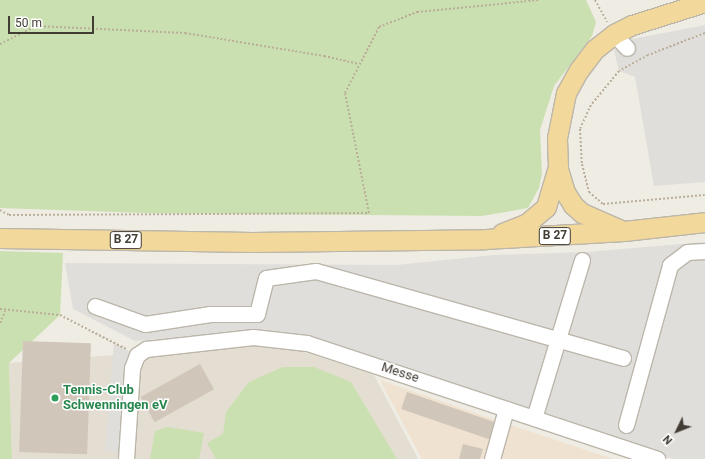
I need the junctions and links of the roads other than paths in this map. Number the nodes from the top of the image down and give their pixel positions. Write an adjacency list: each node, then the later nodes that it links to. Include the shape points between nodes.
1 (705, 2): 2 (main road, via 632,25)
2 (614, 34): 3 (street); 4 (main road, via 595,49 566,93 557,138)
3 (627, 48)
4 (558, 167): 6 (main road, via 565,192 582,214); 8 (main road, via 549,200 540,214 526,224)
5 (705, 222): 6 (main road, B 27)
6 (624, 231): 8 (main road, B 27)
7 (0, 238): 8 (main road, B 27, via 252,242)
8 (486, 239)
9 (705, 251): 16 (street, via 687,252 670,264)
10 (582, 260): 12 (street)
11 (95, 306): 12 (street, via 145,324 210,314 257,314 266,278 316,271)
12 (558, 338): 13 (street); 15 (street)
13 (623, 358)
14 (506, 409): 15 (street, Messe); 17 (street, Messe, via 307,343 253,337 146,349 137,355 132,368); 18 (street)
15 (534, 418): 19 (street, Messe)
16 (626, 425)
17 (126, 459)
18 (492, 459)
19 (656, 459)

